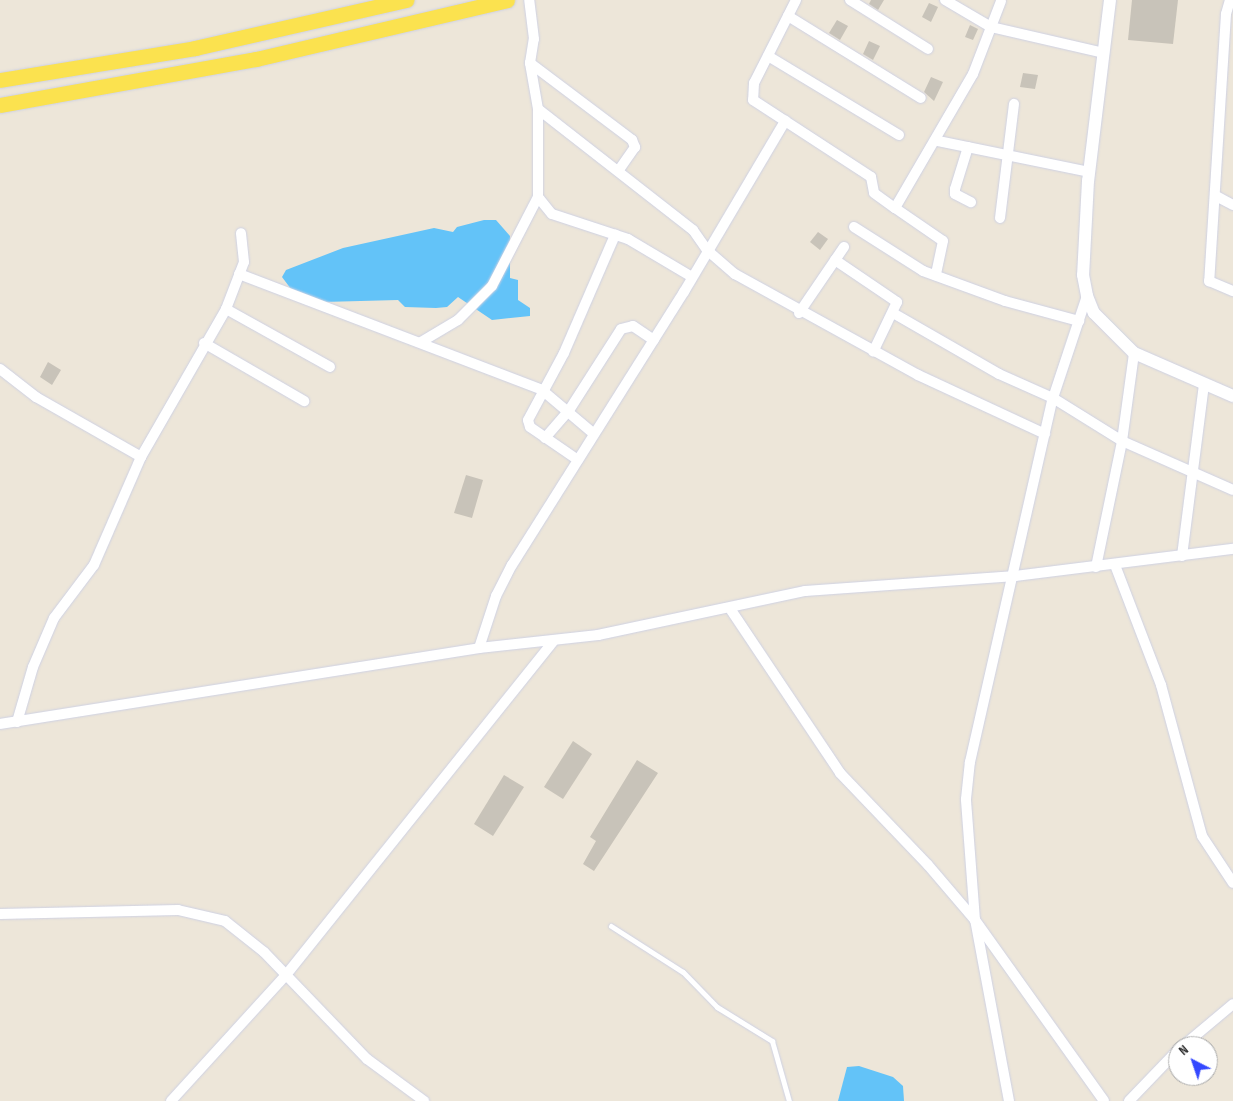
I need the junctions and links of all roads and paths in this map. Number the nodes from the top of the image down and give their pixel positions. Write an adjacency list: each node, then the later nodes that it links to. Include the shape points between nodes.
1 (407, 0): 17 (main road, via 195,48)
2 (507, 0): 20 (main road, via 256,59)
3 (529, 0): 16 (street, via 534,39)
4 (796, 0): 10 (street)
5 (850, 0): 13 (street)
6 (945, 0): 11 (street)
7 (1110, 0): 14 (street)
8 (1230, 0): 12 (street)
9 (1001, 1): 11 (street)
10 (788, 16): 15 (street); 18 (street)
11 (991, 27): 14 (street); 26 (street)
12 (1229, 40): 22 (street)
13 (928, 49)
14 (1104, 53): 30 (street)
15 (768, 56): 24 (street, via 752,94 753,100); 25 (street)
16 (530, 63): 21 (street); 29 (street, via 632,140 635,147)
17 (0, 80)
18 (921, 98)
19 (1014, 104): 28 (street)
20 (0, 105)
21 (538, 109): 29 (street); 32 (street)
22 (1222, 115): 23 (street); 31 (street)
23 (1233, 120)
24 (785, 121): 35 (street, via 871,177 874,193); 41 (street)
25 (899, 135)
26 (938, 141): 27 (street); 35 (street)
27 (968, 147): 28 (street); 33 (street, via 954,189 955,194)
28 (1010, 156): 30 (street); 36 (street)
29 (618, 172): 41 (street, via 693,230)
30 (1089, 172): 47 (street, via 1084,242)
31 (1216, 196): 34 (street); 46 (street, via 1208,280)
32 (538, 197): 39 (street, via 552,214); 53 (street, via 492,286 458,320)
33 (971, 202)
34 (1233, 205)
35 (895, 208): 44 (street, via 943,242)
36 (1000, 218)
37 (854, 228): 44 (street)
38 (241, 233): 43 (street, via 244,262)
39 (614, 235): 45 (street); 60 (street, via 564,353)
40 (844, 247): 42 (street)
41 (707, 250): 45 (street); 49 (street, via 735,274)
42 (835, 260): 49 (street); 50 (street, via 895,298)
43 (239, 274): 48 (street); 53 (street)
44 (936, 275): 51 (street)
45 (692, 277): 52 (street)
46 (1233, 291)
47 (1087, 296): 51 (street); 56 (street, via 1094,313)
48 (226, 309): 54 (street); 57 (street)
49 (799, 312): 55 (street)
50 (893, 313): 55 (street); 62 (street, via 999,374)
51 (1079, 321): 62 (street)
52 (654, 340): 64 (street, via 632,326 621,329); 65 (street)
53 (421, 342): 60 (street)
54 (204, 343): 63 (street); 69 (street)
55 (873, 352): 66 (street)
56 (1134, 353): 59 (street); 68 (street)
57 (330, 367)
58 (0, 369): 69 (street, via 36,397)
59 (1204, 385): 61 (street); 71 (street)
60 (542, 390): 64 (street); 67 (street, via 528,424)
61 (1233, 396)
62 (1053, 398): 66 (street); 68 (street)
63 (304, 401)
64 (568, 412): 65 (street); 67 (street)
65 (594, 434): 70 (street)
66 (1045, 434): 77 (street)
67 (545, 438): 70 (street)
68 (1122, 441): 71 (street); 76 (street)
69 (141, 457): 81 (street, via 94,565 54,618 32,667)
70 (578, 460): 80 (street, via 512,565)
71 (1193, 474): 72 (street); 74 (street)
72 (1233, 490)
73 (1233, 549): 74 (street)
74 (1182, 556): 75 (street)
75 (1115, 565): 76 (street); 83 (street, via 1161,685 1202,836)
76 (1096, 567): 77 (street)
77 (1015, 576): 78 (street, via 805,591); 85 (street, via 970,762 966,799)
78 (731, 610): 79 (street); 85 (street, via 840,773 928,864)
79 (553, 642): 80 (street); 87 (street)
80 (479, 648): 81 (street)
81 (17, 722): 82 (street)
82 (0, 724)
83 (1233, 883)
84 (0, 914): 87 (street, via 178,910 225,921)
85 (975, 920): 94 (street); 95 (street)
86 (611, 926): 93 (lane, via 683,972 717,1007 772,1041)
87 (286, 975): 91 (street); 92 (street, via 367,1059)
88 (1233, 1004): 89 (street)
89 (1195, 1036)
90 (1168, 1060): 96 (street)
91 (170, 1101)
92 (424, 1101)
93 (789, 1101)
94 (1009, 1101)
95 (1104, 1101)
96 (1129, 1101)

